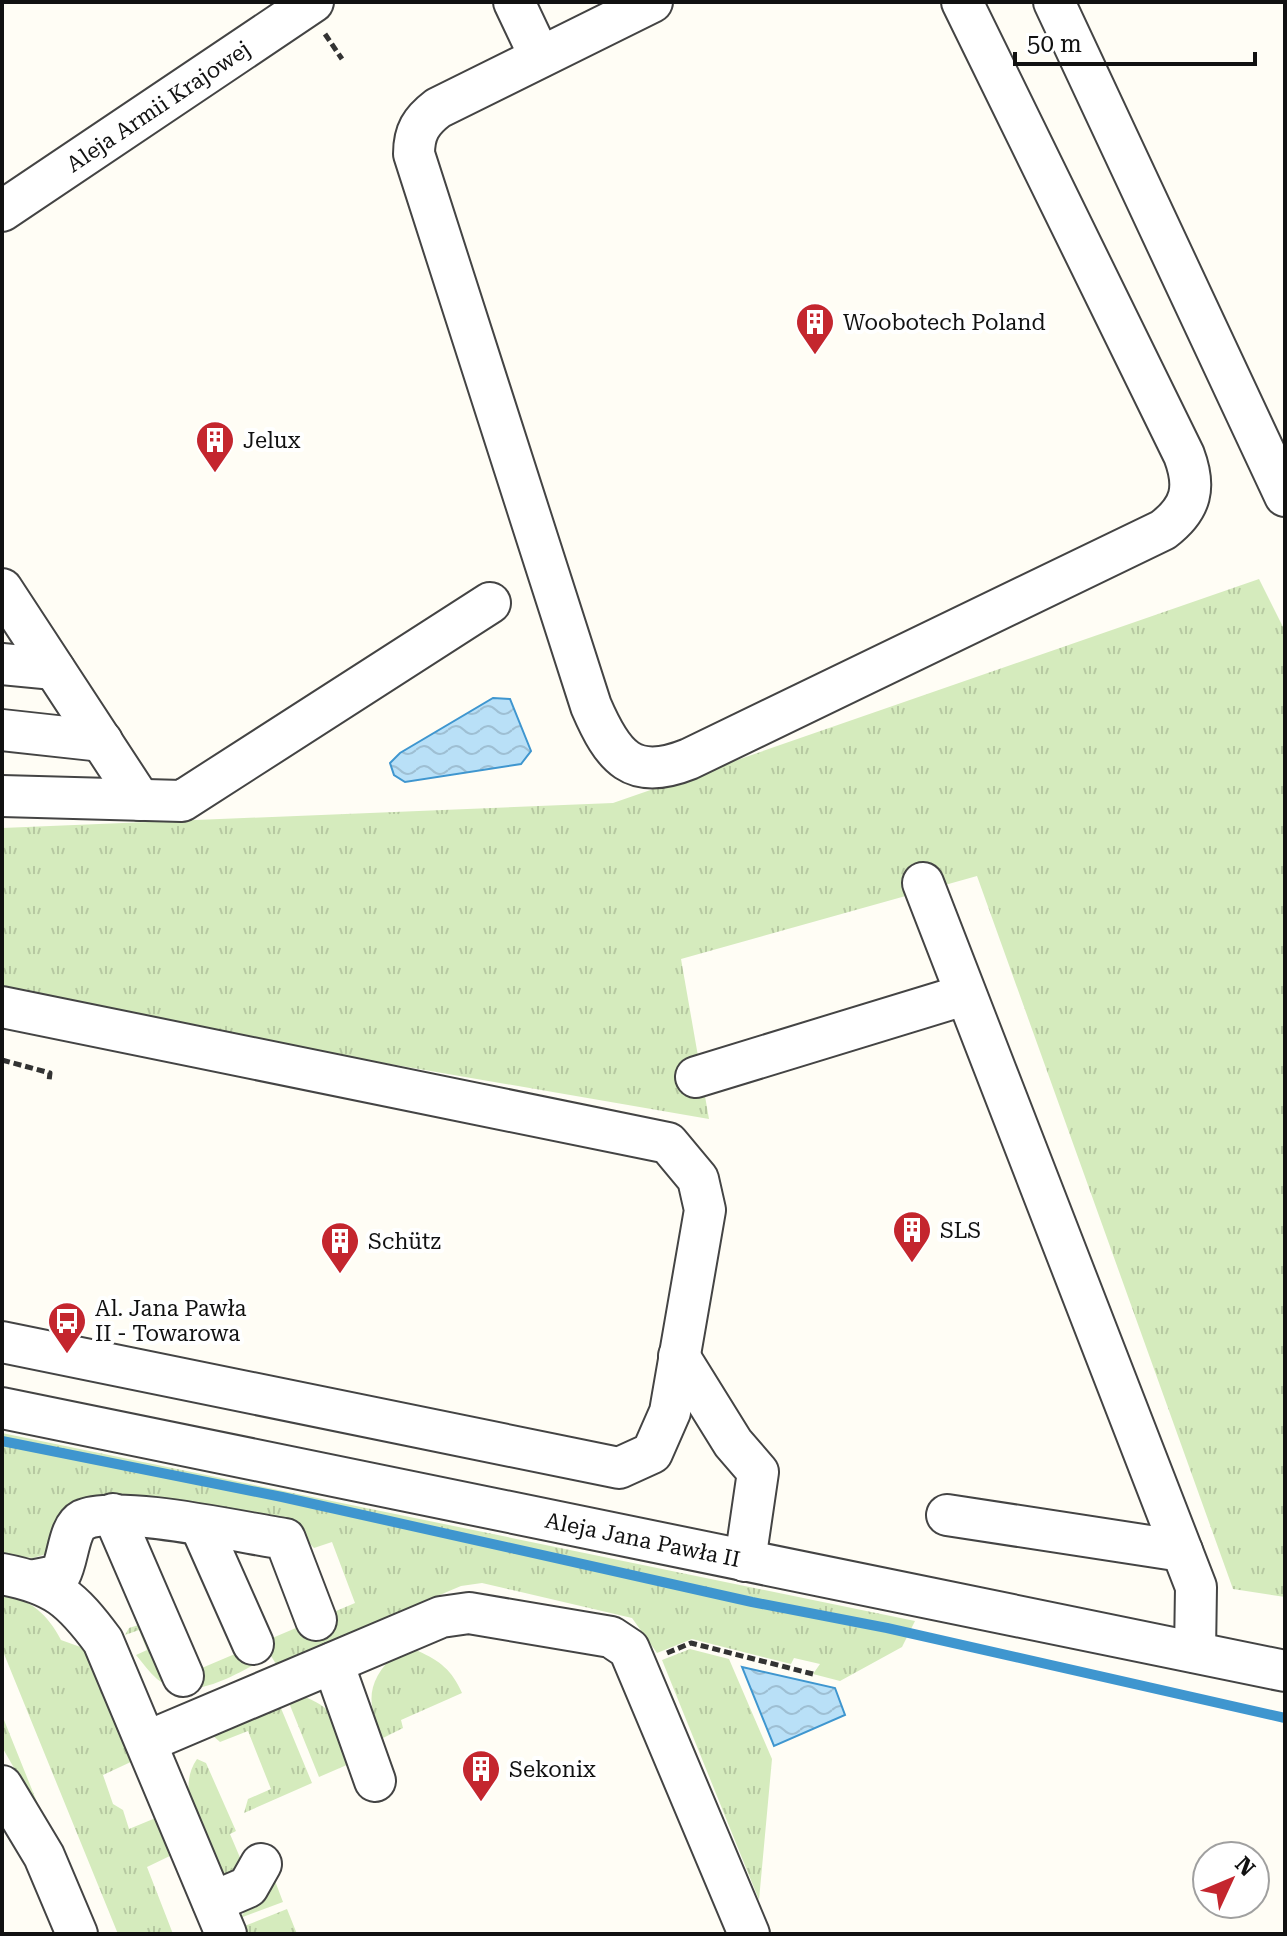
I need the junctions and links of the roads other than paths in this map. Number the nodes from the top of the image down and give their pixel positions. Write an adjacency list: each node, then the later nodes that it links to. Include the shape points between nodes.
1 (313, 2): 7 (street, Aleja Armii Krajowej)
2 (514, 2): 6 (street)
3 (652, 2): 6 (street)
4 (962, 2): 6 (street, via 1184,455 1192,483 1190,498 1163,530 689,759 657,769 642,769 618,754 591,706 414,154 416,133 438,108)
5 (1054, 2): 8 (street)
6 (540, 57)
7 (2, 211)
8 (1285, 496)
9 (3, 592): 12 (street)
10 (490, 603): 16 (street, via 182,801)
11 (2, 664): 12 (street)
12 (54, 669): 14 (street)
13 (2, 730): 14 (street)
14 (102, 741): 16 (street)
15 (2, 796): 16 (street)
16 (140, 800)
17 (923, 883): 18 (street)
18 (964, 995): 20 (street); 27 (street)
19 (2, 1007): 22 (street, via 668,1143 698,1179 705,1210)
20 (696, 1077)
21 (2, 1342): 22 (street, via 619,1468 652,1453 670,1412)
22 (679, 1356): 28 (street, via 733,1443 758,1472)
23 (2, 1408): 28 (street, Aleja Jana Pawła II)
24 (113, 1514): 26 (street); 29 (street, via 81,1521 70,1534 69,1558 60,1575); 35 (street)
25 (947, 1515): 27 (street)
26 (201, 1527): 30 (street, via 285,1539); 31 (street)
27 (1182, 1551): 32 (street, via 1196,1587)
28 (745, 1561): 32 (street, Aleja Jana Pawła II)
29 (19, 1577): 36 (street, via 77,1605 103,1641)
30 (316, 1620)
31 (253, 1644)
32 (1195, 1652): 34 (street, Aleja Jana Pawła II)
33 (333, 1663): 36 (street); 37 (street); 42 (street, via 441,1617 469,1613 611,1637 629,1649)
34 (1285, 1671)
35 (183, 1676)
36 (146, 1742): 40 (street)
37 (375, 1781)
38 (2, 1786): 41 (street, via 44,1856)
39 (261, 1864): 40 (street)
40 (220, 1918)
41 (77, 1934)
42 (749, 1934)

